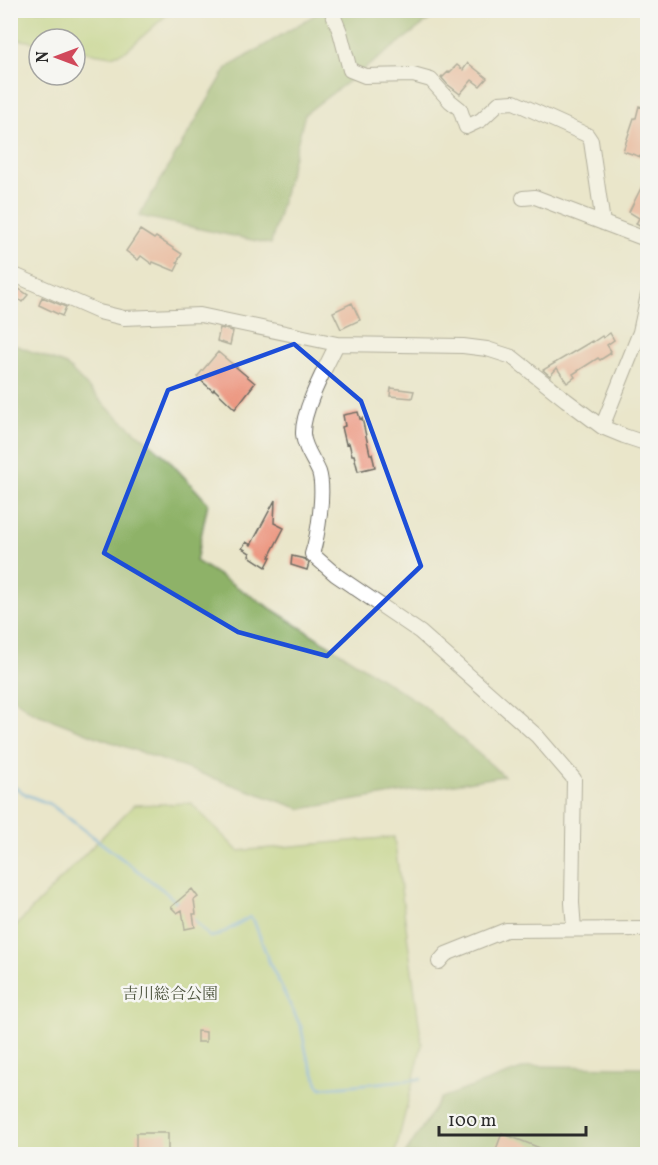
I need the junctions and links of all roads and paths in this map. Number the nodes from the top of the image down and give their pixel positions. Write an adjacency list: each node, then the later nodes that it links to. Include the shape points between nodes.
1 (331, 10): 3 (street, via 350,70 365,76 413,75 431,81 460,109 466,127 482,120 500,103 514,102 587,135)
2 (523, 198): 3 (street, via 534,197)
3 (603, 223): 4 (street)
4 (648, 240)
5 (10, 273): 7 (street, via 99,312 124,318 200,315)
6 (648, 295): 8 (street, via 640,332)
7 (337, 344): 8 (street, via 487,349 512,357); 10 (street, via 305,416 305,443 320,474 322,488 312,554 420,632 537,736 573,779)
8 (602, 427): 9 (street)
9 (648, 444)
10 (574, 929): 11 (street); 12 (street, via 506,930 446,954)
11 (648, 929)
12 (440, 962)

